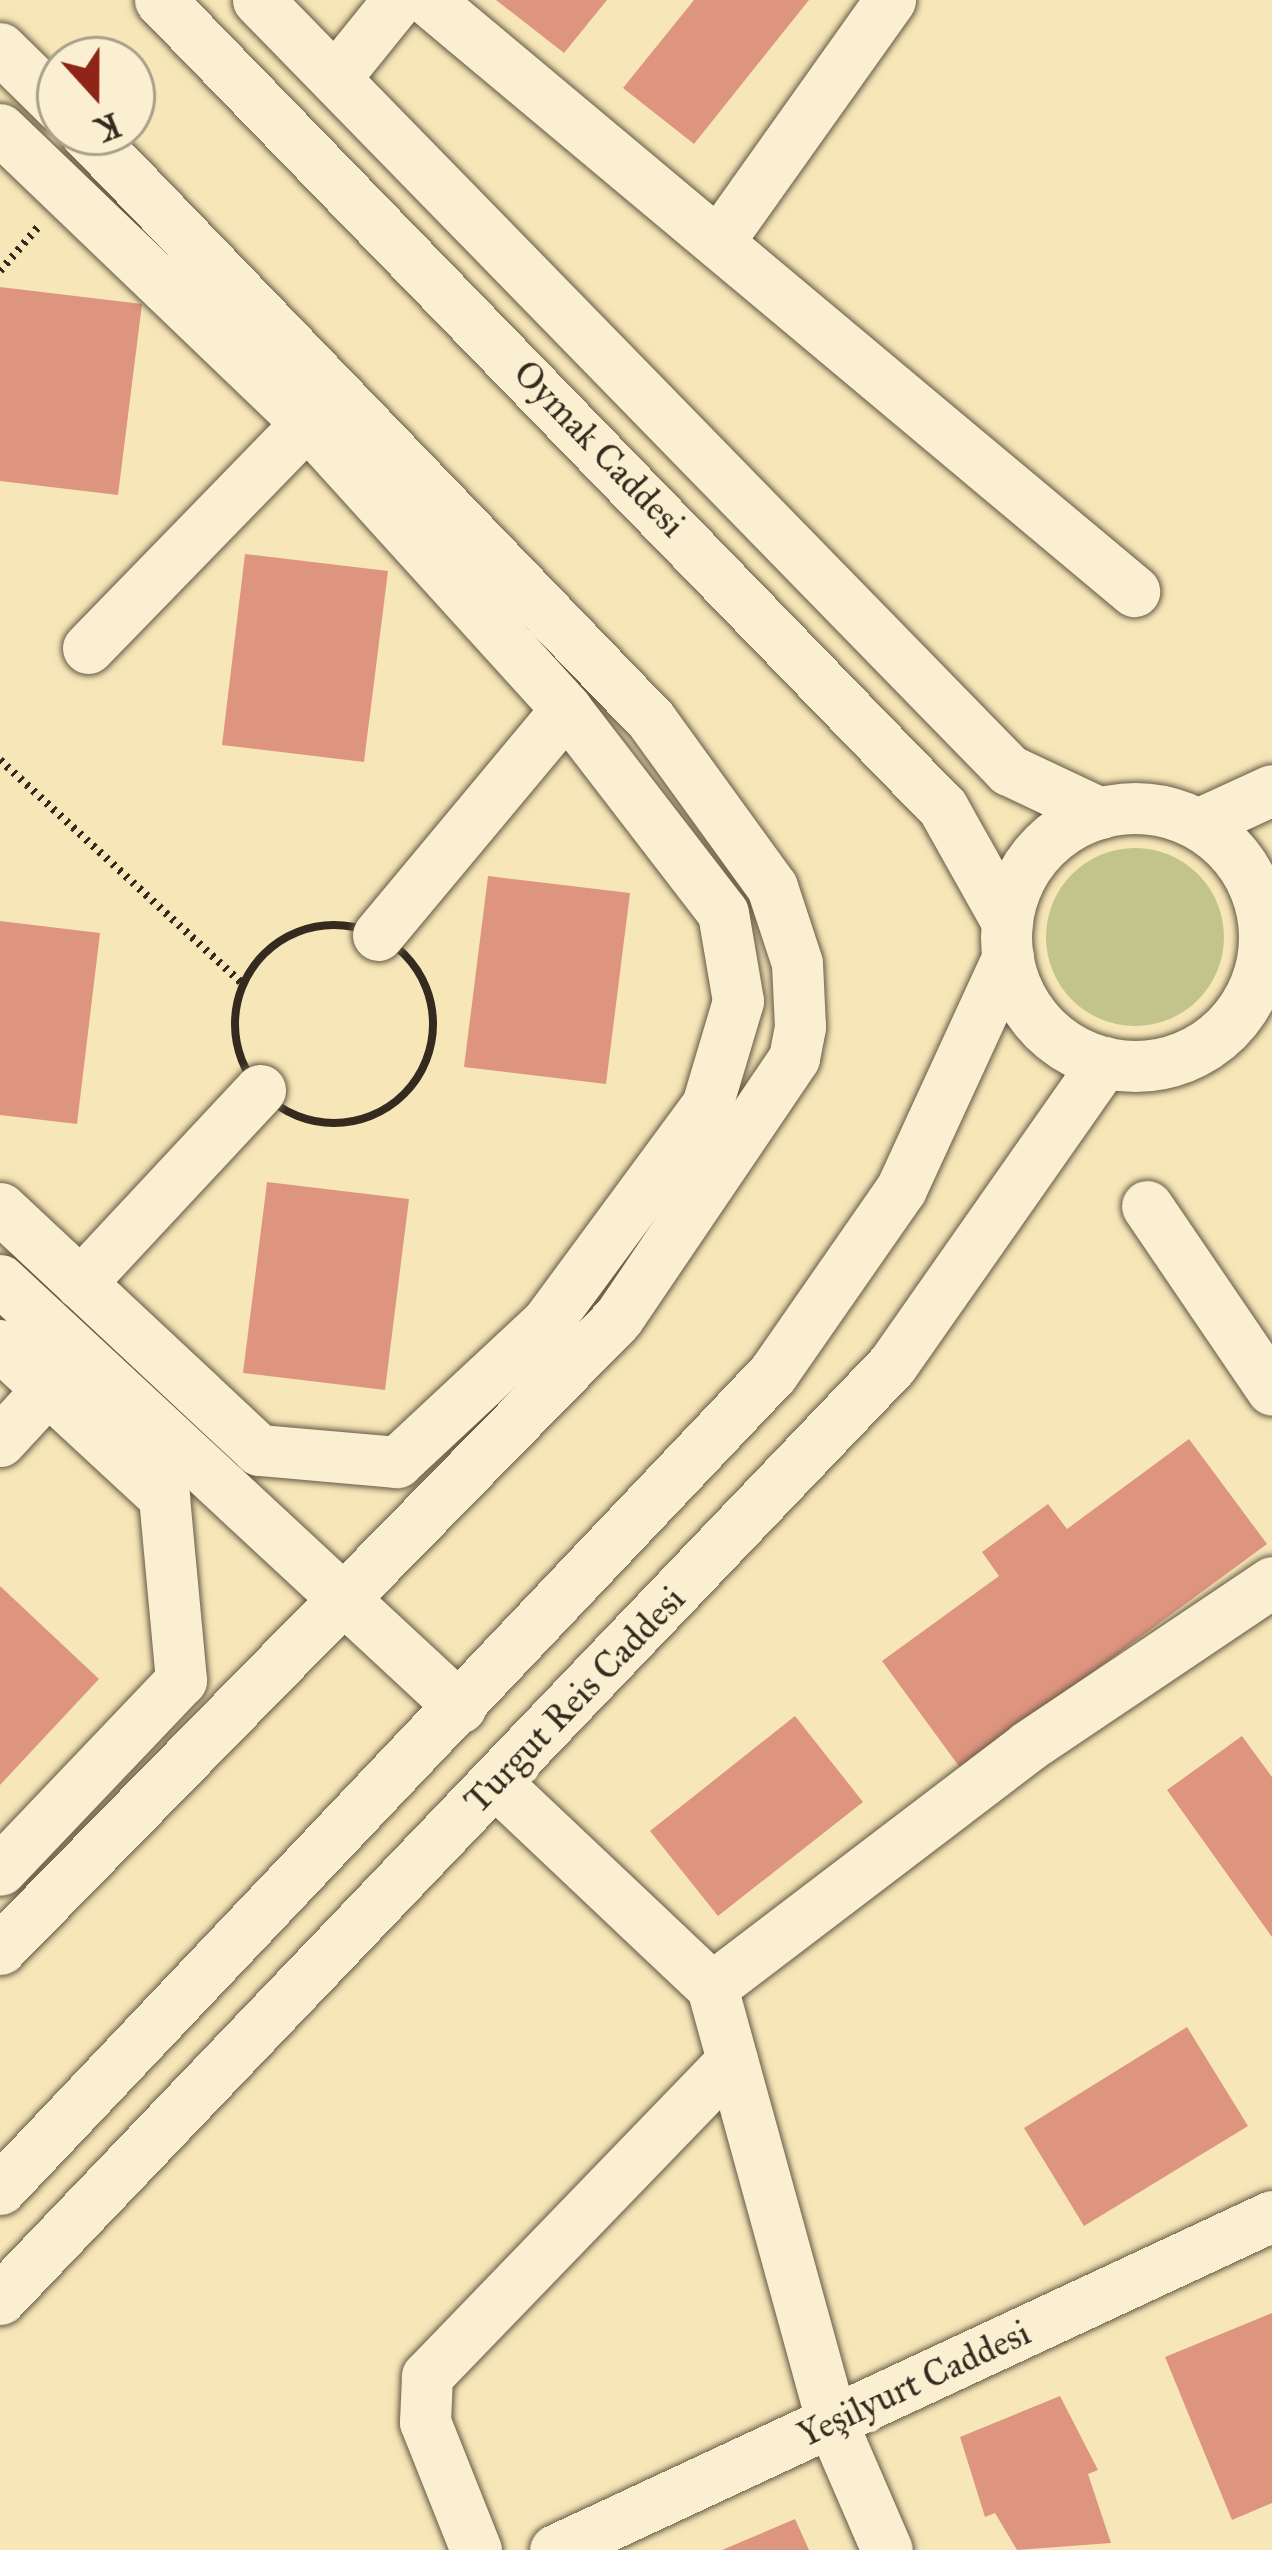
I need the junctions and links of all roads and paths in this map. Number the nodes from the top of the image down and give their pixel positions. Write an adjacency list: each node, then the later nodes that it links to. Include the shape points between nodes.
1 (160, 0): 23 (street, Oymak Caddesi, via 943,808)
2 (258, 0): 7 (street, Oymak Caddesi)
3 (398, 0): 7 (street)
4 (428, 0): 12 (street)
5 (890, 0): 12 (street)
6 (0, 48): 8 (street)
7 (334, 78): 20 (street, Oymak Caddesi, via 1009,770)
8 (36, 83)
9 (0, 129): 11 (street)
10 (108, 156): 37 (street, via 652,721 772,887 797,963 794,1058 618,1318)
11 (68, 194): 13 (path); 14 (street)
12 (718, 242): 15 (street)
13 (0, 271)
14 (307, 423): 16 (street); 17 (street)
15 (1134, 591)
16 (88, 648)
17 (566, 709): 22 (street); 31 (street, via 723,913 738,1001 707,1105 548,1321 397,1462 259,1450)
18 (0, 760): 25 (path)
19 (1272, 790): 21 (street)
20 (1100, 813): 21 (street, via 1150,808); 23 (street, via 1031,860)
21 (1198, 824): 24 (street, via 1254,885)
22 (378, 935): 25 (path, via 334,926 290,936); 27 (path, via 413,964 432,1006 420,1074 388,1107 344,1123 298,1117)
23 (1007, 939): 26 (street, via 1034,1017); 38 (street, via 938,1122 818,1315 726,1430)
24 (1266, 962): 26 (street, via 1239,1013 1202,1047 1154,1064)
25 (243, 984): 27 (path, via 238,1051)
26 (1104, 1062): 39 (street, Turgut Reis Caddesi, via 892,1365)
27 (260, 1090): 31 (street)
28 (1147, 1206): 34 (street)
29 (0, 1208): 31 (street)
30 (0, 1280): 37 (street)
31 (80, 1283)
32 (0, 1345): 33 (street)
33 (48, 1389): 35 (street); 40 (street, via 164,1497 181,1680)
34 (1272, 1390)
35 (0, 1441)
36 (1272, 1582): 42 (street, via 1028,1746)
37 (340, 1596): 38 (street); 41 (street)
38 (460, 1707): 44 (street)
39 (496, 1783): 42 (street); 46 (street, Turgut Reis Caddesi)
40 (0, 1870)
41 (0, 1949)
42 (712, 1987): 43 (street)
43 (732, 2060): 47 (street); 48 (street, via 428,2376 424,2422)
44 (0, 2189)
45 (1272, 2216): 47 (street, Yeşilyurt Caddesi)
46 (0, 2299)
47 (832, 2422): 49 (street, Yeşilyurt Caddesi); 50 (street)
48 (476, 2550)
49 (555, 2550)
50 (887, 2550)

